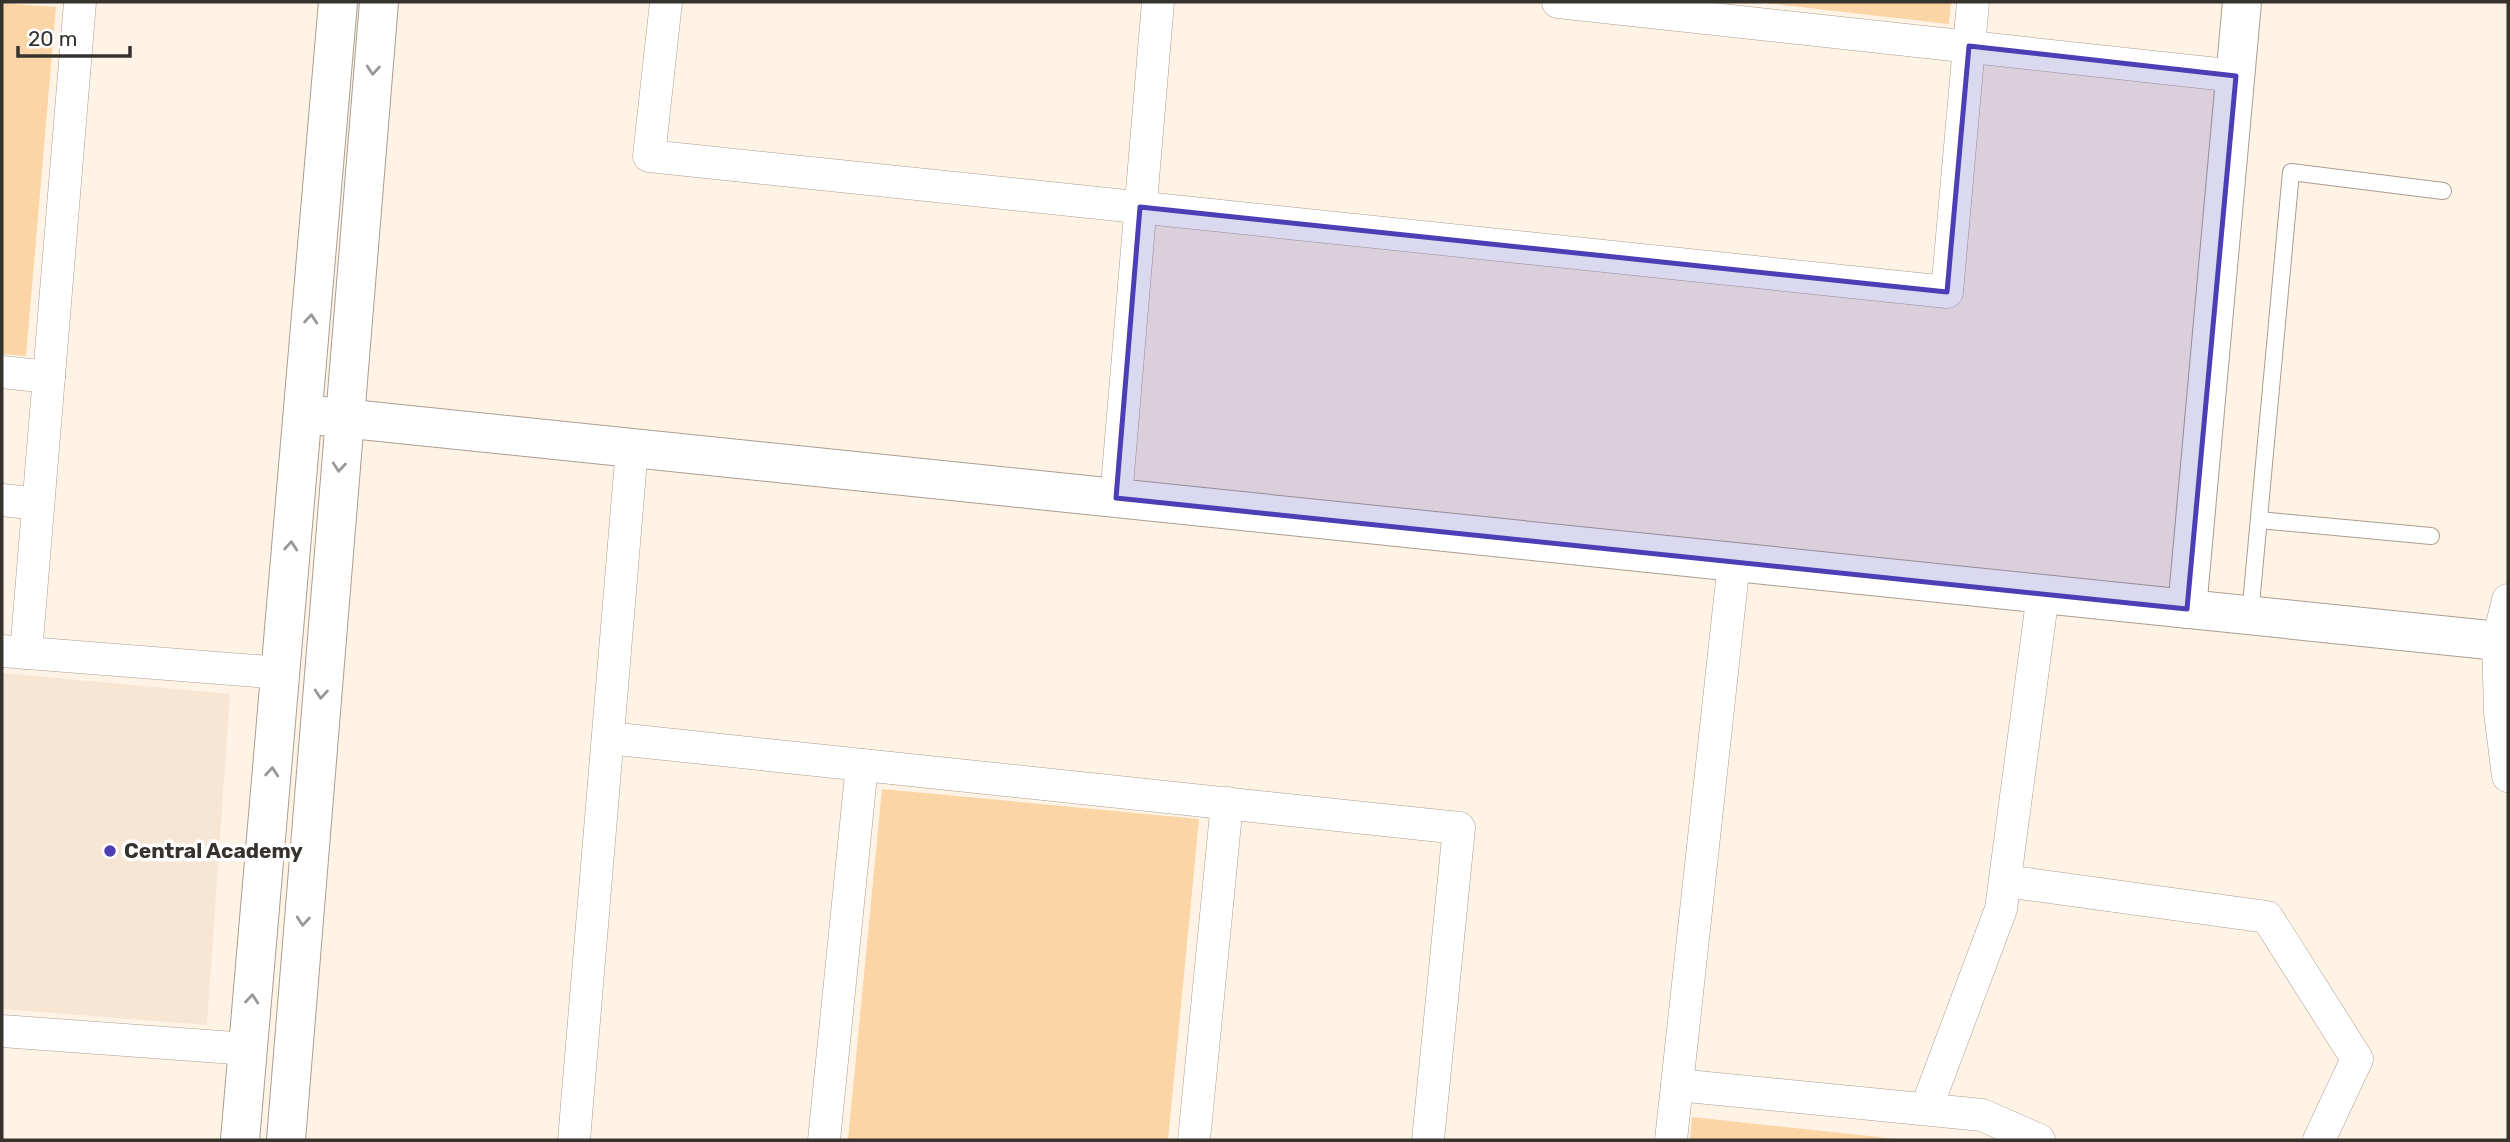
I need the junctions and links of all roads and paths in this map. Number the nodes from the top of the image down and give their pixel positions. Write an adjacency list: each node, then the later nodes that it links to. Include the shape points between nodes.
1 (80, 2): 15 (street)
2 (338, 2): 16 (street, one-way to 2)
3 (379, 2): 17 (street, one-way to 17)
4 (666, 2): 13 (street, via 649,156)
5 (1158, 2): 13 (street)
6 (1558, 2): 9 (street)
7 (1973, 2): 10 (street)
8 (2242, 2): 11 (street)
9 (1639, 6): 10 (street)
10 (1969, 46): 11 (street); 13 (street, via 1947,292)
11 (2236, 76): 27 (street)
12 (2443, 191): 22 (lane, via 2291,172)
13 (1140, 207): 19 (street)
14 (2, 372): 15 (street)
15 (49, 377): 21 (street)
16 (303, 414): 17 (street); 31 (street, one-way to 16)
17 (343, 418): 18 (street); 42 (street, one-way to 42)
18 (632, 448): 19 (street); 32 (street)
19 (1116, 498): 24 (street)
20 (2, 500): 21 (street)
21 (38, 503): 30 (street)
22 (2259, 520): 23 (lane); 28 (lane)
23 (2431, 536)
24 (1734, 562): 25 (street); 39 (street)
25 (2043, 594): 27 (street); 36 (street)
26 (2508, 600): 29 (street)
27 (2187, 609): 28 (street)
28 (2250, 615): 29 (street)
29 (2503, 642): 34 (street, via 2500,712)
30 (14, 652): 31 (street)
31 (281, 673): 38 (street, one-way to 31)
32 (607, 738): 33 (street); 43 (street)
33 (862, 765): 35 (street); 44 (street)
34 (2508, 776)
35 (1227, 803): 45 (street); 46 (street, via 1459,828)
36 (2005, 881): 40 (street, via 2001,909); 49 (street, via 2267,917 2357,1059)
37 (2, 1031): 38 (street)
38 (248, 1049): 41 (street)
39 (1677, 1085): 40 (street); 47 (street)
40 (1926, 1109): 48 (street, via 1982,1115)
41 (240, 1140)
42 (286, 1140)
43 (574, 1140)
44 (824, 1140)
45 (1194, 1140)
46 (1429, 1140)
47 (1671, 1140)
48 (2039, 1140)
49 (2319, 1140)

